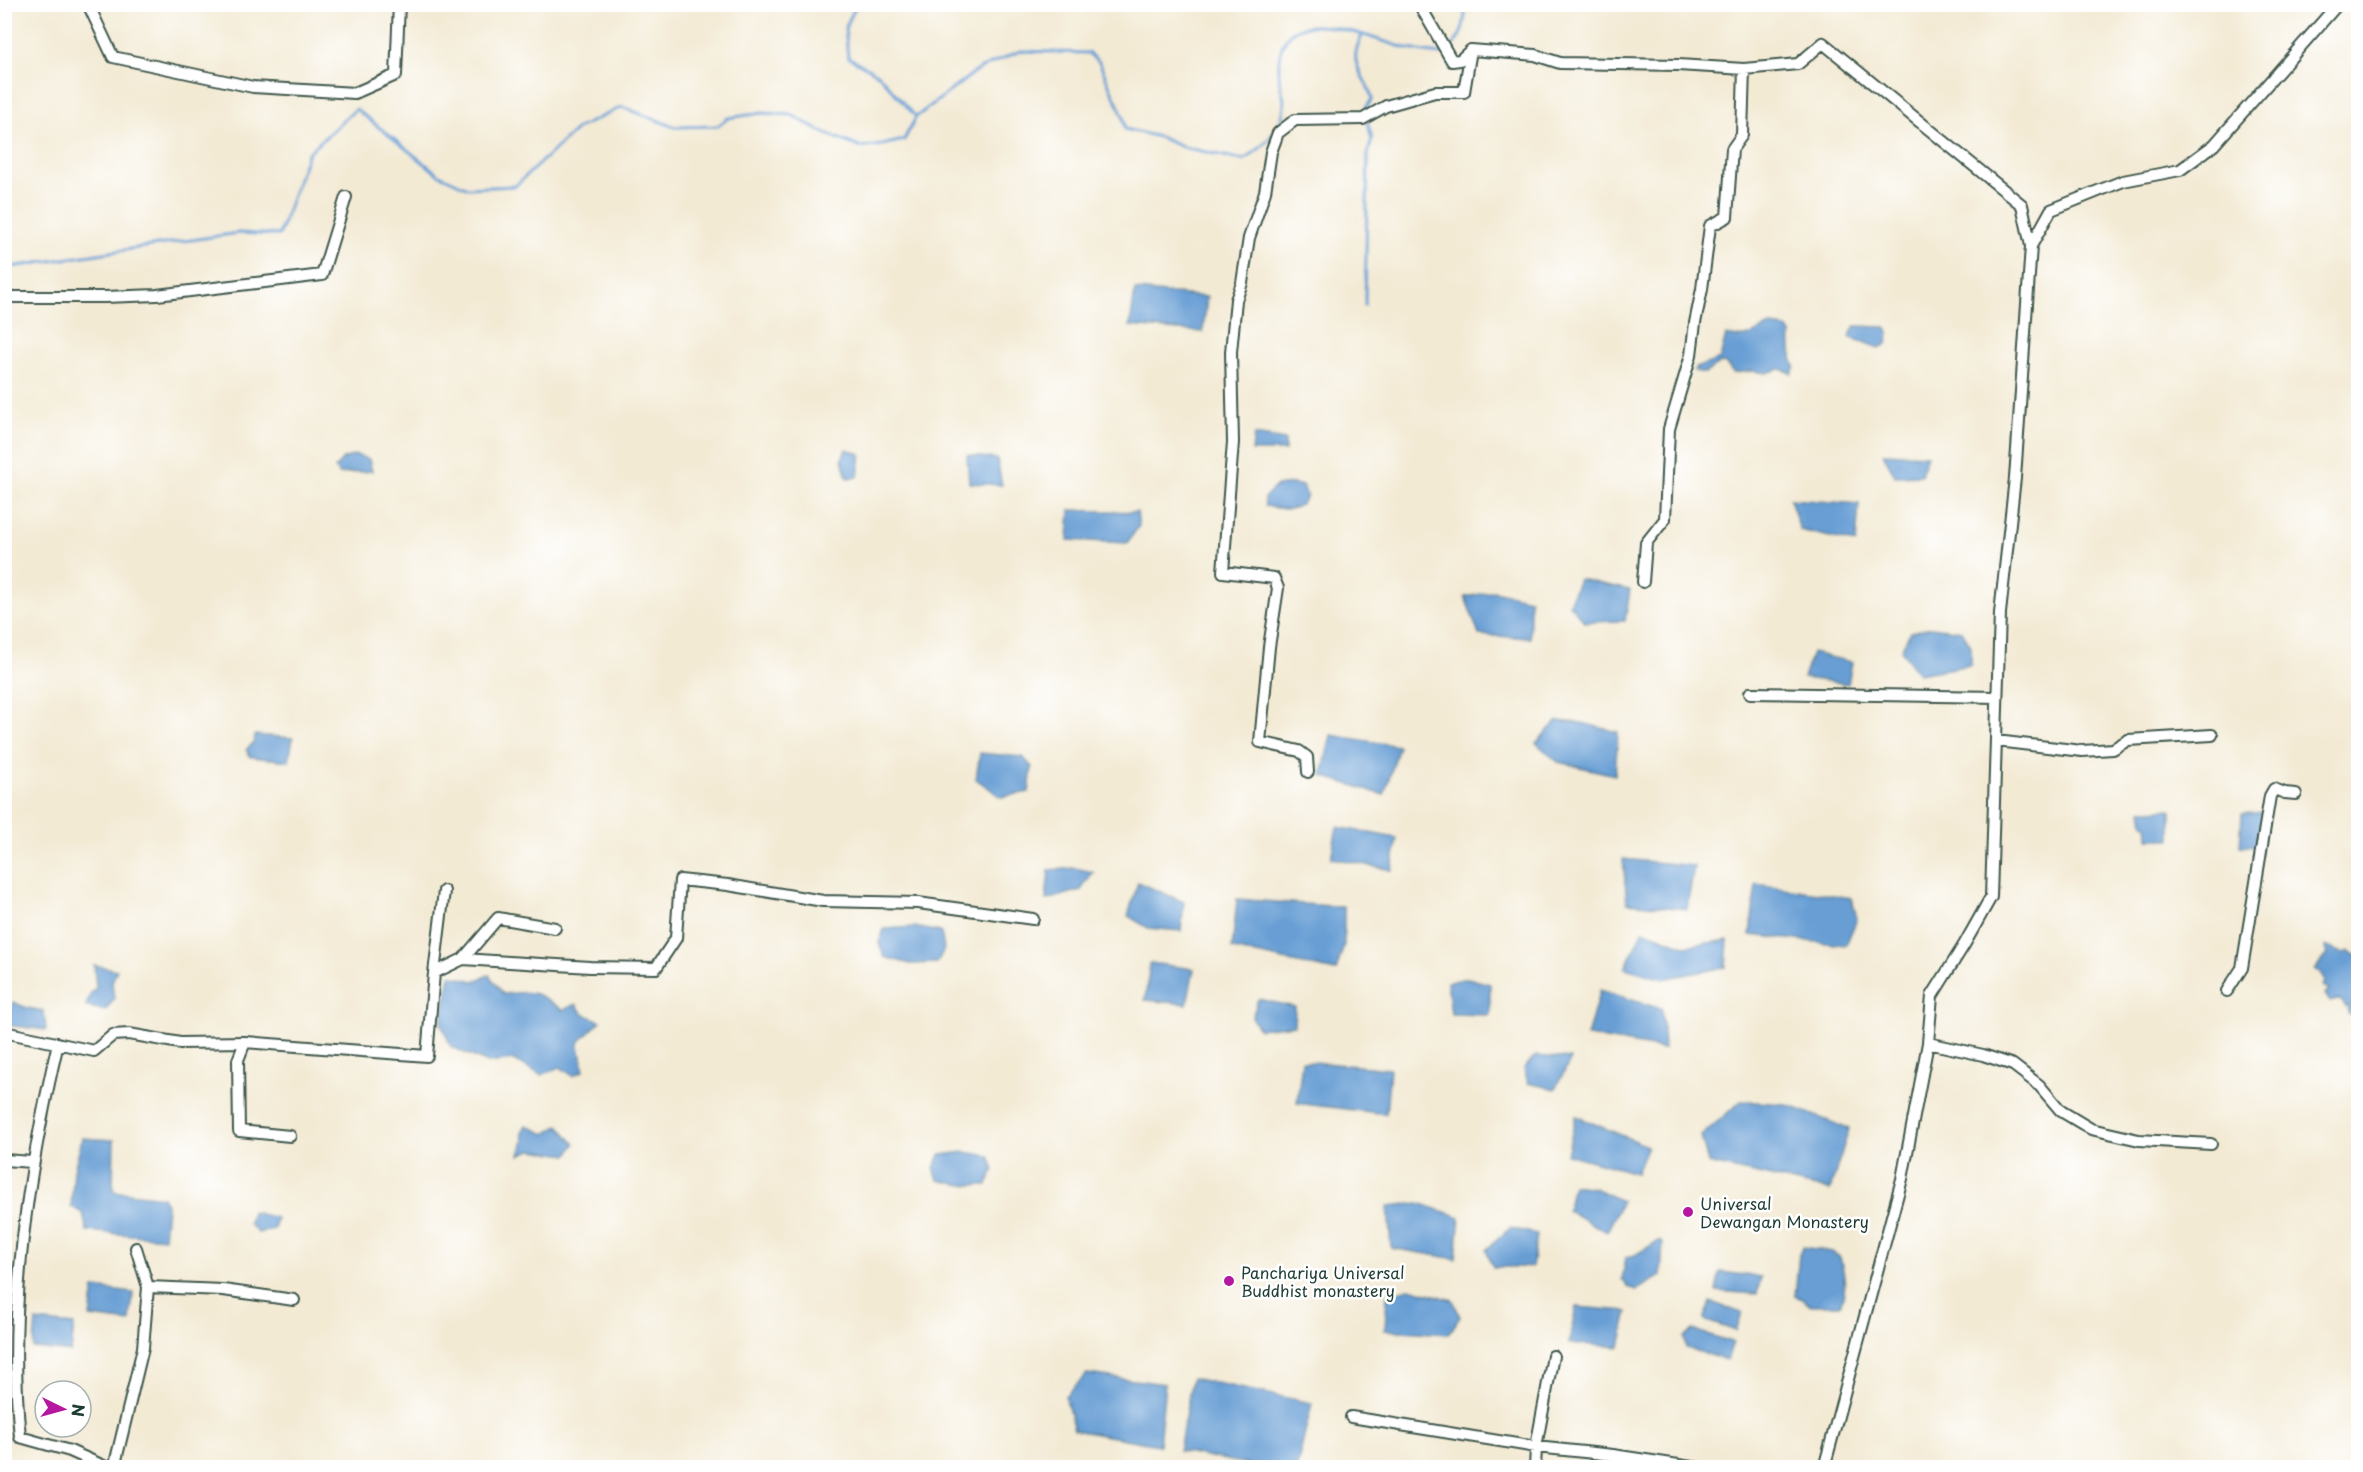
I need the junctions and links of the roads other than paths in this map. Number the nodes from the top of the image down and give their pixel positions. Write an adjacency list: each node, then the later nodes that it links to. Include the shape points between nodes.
1 (88, 4): 2 (street, via 113,57 253,87 355,93 396,75)
2 (399, 4)
3 (1419, 4): 5 (street, via 1452,61 1460,60)
4 (2338, 4): 8 (street, via 2214,145 2180,170 2122,181 2051,210)
5 (1471, 50): 6 (street, via 1535,55 1560,63); 15 (street, via 1464,92 1421,96 1386,106 1363,119 1295,120 1278,133 1270,152 1265,192 1249,238 1233,333 1233,442 1223,572 1274,578 1278,588 1260,742 1299,751 1307,757)
6 (1744, 69): 8 (street, via 1798,64 1823,43 2022,205); 10 (street, via 1742,135 1731,149 1727,217 1710,226 1691,355 1669,429 1665,519 1646,543)
7 (346, 196): 9 (street, via 322,275 157,295)
8 (2031, 246): 12 (street, via 2015,478 2000,613)
9 (4, 297)
10 (1643, 582)
11 (1750, 693): 12 (street)
12 (1997, 697): 14 (street)
13 (2212, 735): 14 (street, via 2128,740 2113,749 2082,751)
14 (1996, 741): 26 (street, via 1991,897 1932,996)
15 (1308, 772)
16 (2296, 794): 22 (street, via 2274,789 2270,796 2242,968)
17 (444, 891): 21 (street)
18 (1033, 920): 20 (street, via 918,903 823,901 680,880 676,938 656,968)
19 (555, 928): 20 (street, via 498,918)
20 (463, 959): 21 (street)
21 (434, 973): 24 (street, via 427,1056)
22 (2227, 991)
23 (4, 1032): 25 (street)
24 (245, 1042): 25 (street, via 180,1043 129,1034 113,1035 94,1051); 27 (street, via 238,1060 239,1131)
25 (58, 1043): 30 (street)
26 (1928, 1043): 28 (street, via 2013,1065 2039,1085 2061,1111 2091,1129 2139,1140); 41 (street, via 1902,1179)
27 (290, 1136)
28 (2211, 1144)
29 (4, 1160): 30 (street)
30 (32, 1162): 37 (street, via 20,1276 15,1388 20,1437)
31 (136, 1248): 32 (street)
32 (148, 1287): 33 (street, via 223,1290); 38 (street, via 143,1348)
33 (294, 1300)
34 (1552, 1356): 36 (street)
35 (1351, 1417): 36 (street)
36 (1536, 1447): 39 (street); 40 (street)
37 (108, 1467)
38 (114, 1467)
39 (1535, 1467)
40 (1698, 1467)
41 (1824, 1467)

